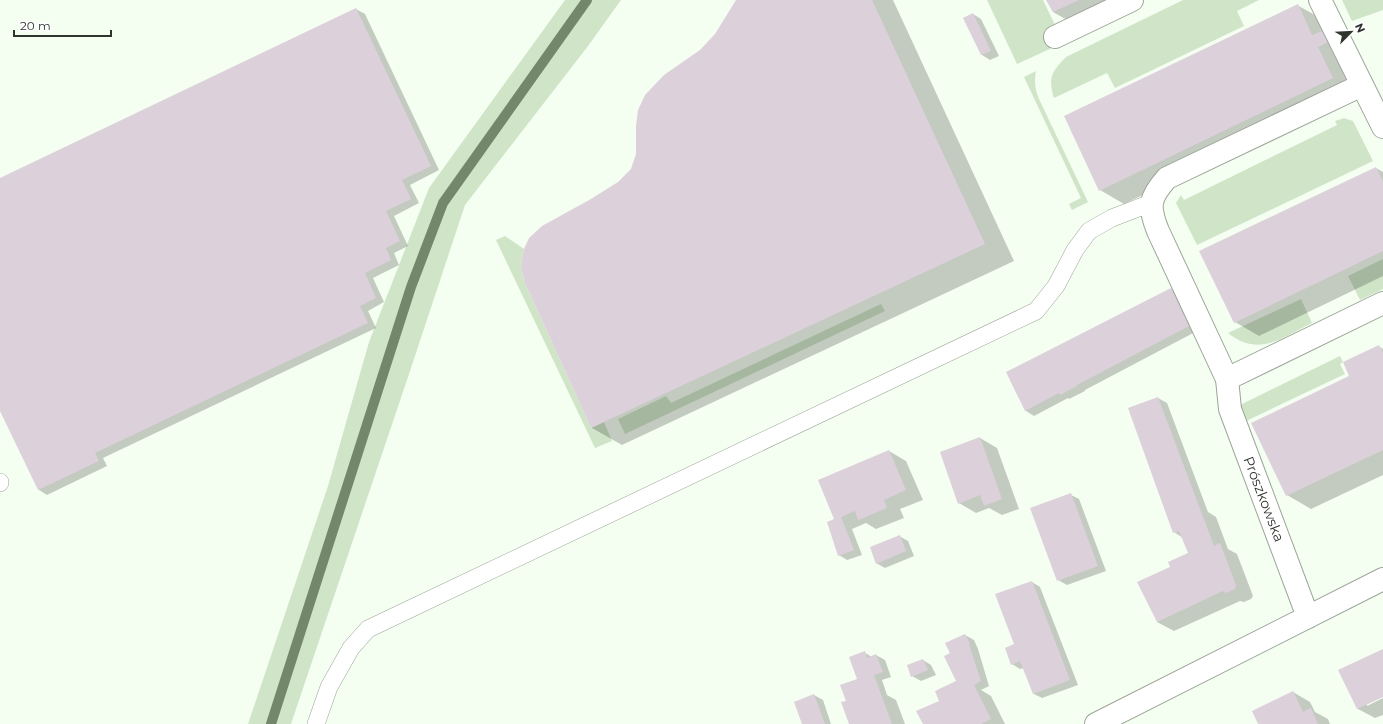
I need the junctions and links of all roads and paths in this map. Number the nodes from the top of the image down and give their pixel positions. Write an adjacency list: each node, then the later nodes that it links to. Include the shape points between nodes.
1 (1132, 0): 3 (street)
2 (1320, 0): 4 (street)
3 (1055, 37)
4 (1362, 85): 5 (street); 6 (street, via 1167,178 1156,190)
5 (1383, 127)
6 (1151, 203): 8 (street, Prószkowska, via 1152,218); 11 (lane, via 1112,218 1089,231 1075,250 1056,286 1036,311 368,629 351,648 330,687)
7 (1383, 303): 8 (street)
8 (1227, 379): 10 (street, Prószkowska, via 1230,409)
9 (1383, 579): 10 (street)
10 (1308, 617): 12 (street)
11 (316, 724)
12 (1096, 724)

